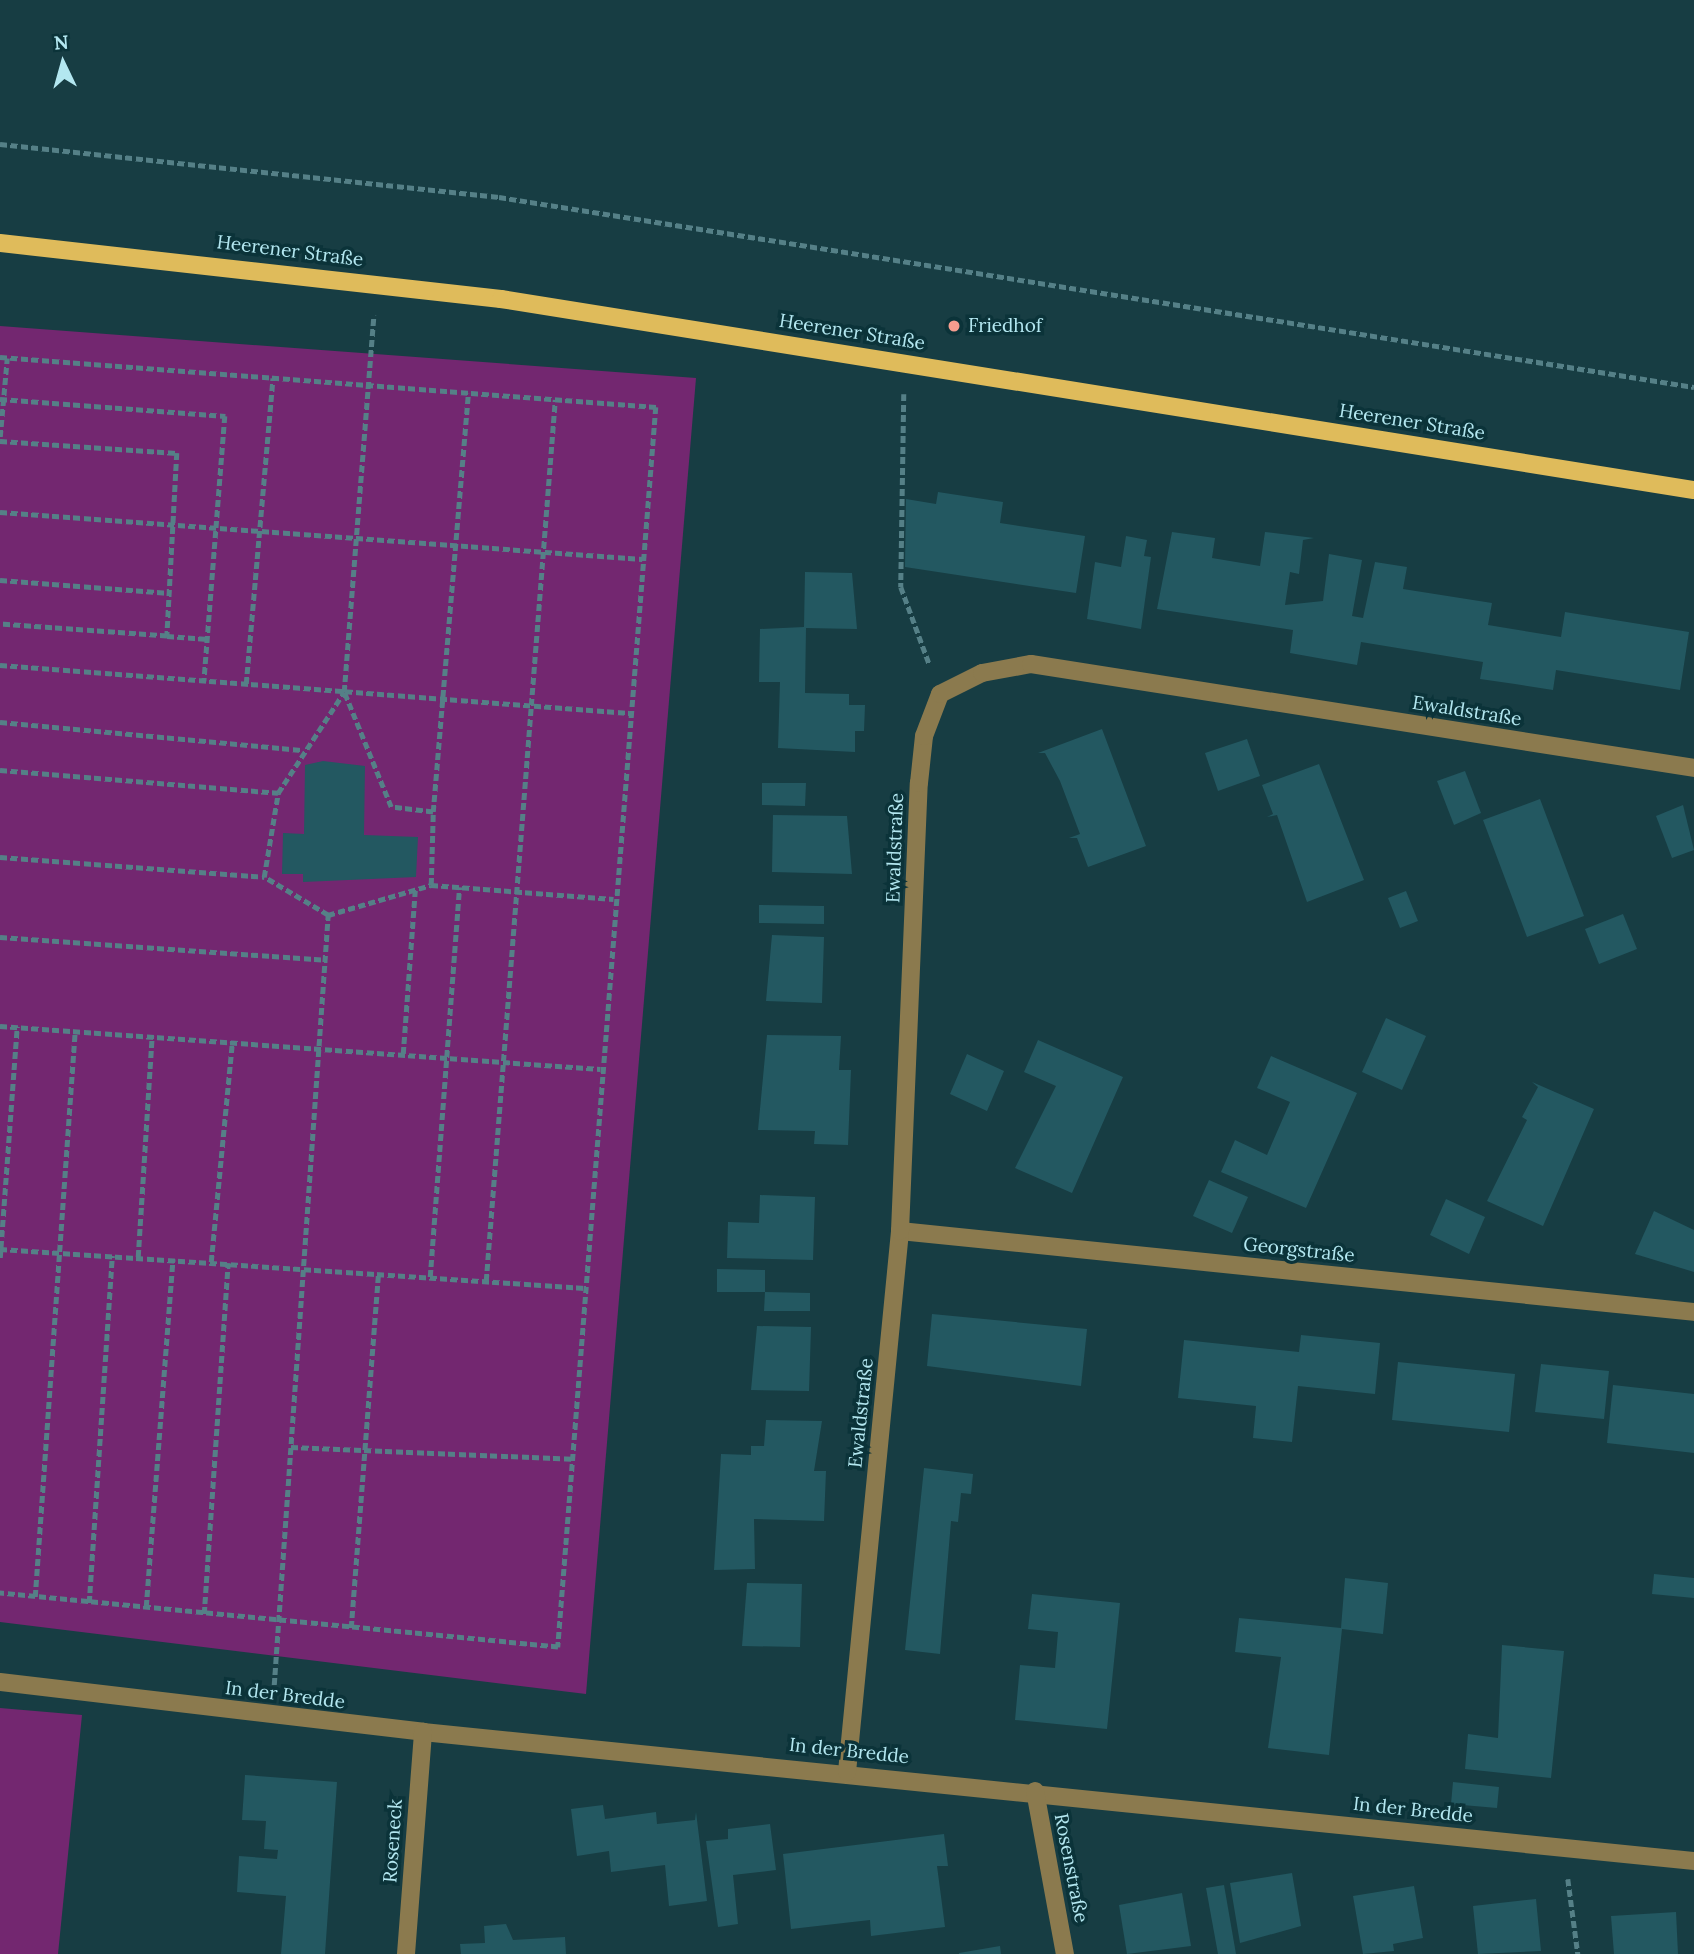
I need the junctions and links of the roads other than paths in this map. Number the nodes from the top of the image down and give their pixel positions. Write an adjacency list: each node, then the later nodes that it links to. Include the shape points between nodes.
1 (0, 243): 2 (main road, Heerener Straße, via 376,283 905,361)
2 (1694, 490)
3 (1694, 768): 4 (street, Ewaldstraße, via 1031,664 982,673 940,694 924,736 919,783)
4 (900, 1231): 5 (street, Georgstraße); 8 (street, Ewaldstraße)
5 (1694, 1312)
6 (0, 1682): 7 (street, In der Bredde)
7 (423, 1732): 8 (street, In der Bredde); 11 (street, Roseneck)
8 (847, 1772): 9 (street, In der Bredde)
9 (1035, 1791): 10 (street, In der Bredde); 12 (street, Rosenstraße)
10 (1694, 1861)
11 (406, 1954)
12 (1065, 1954)

